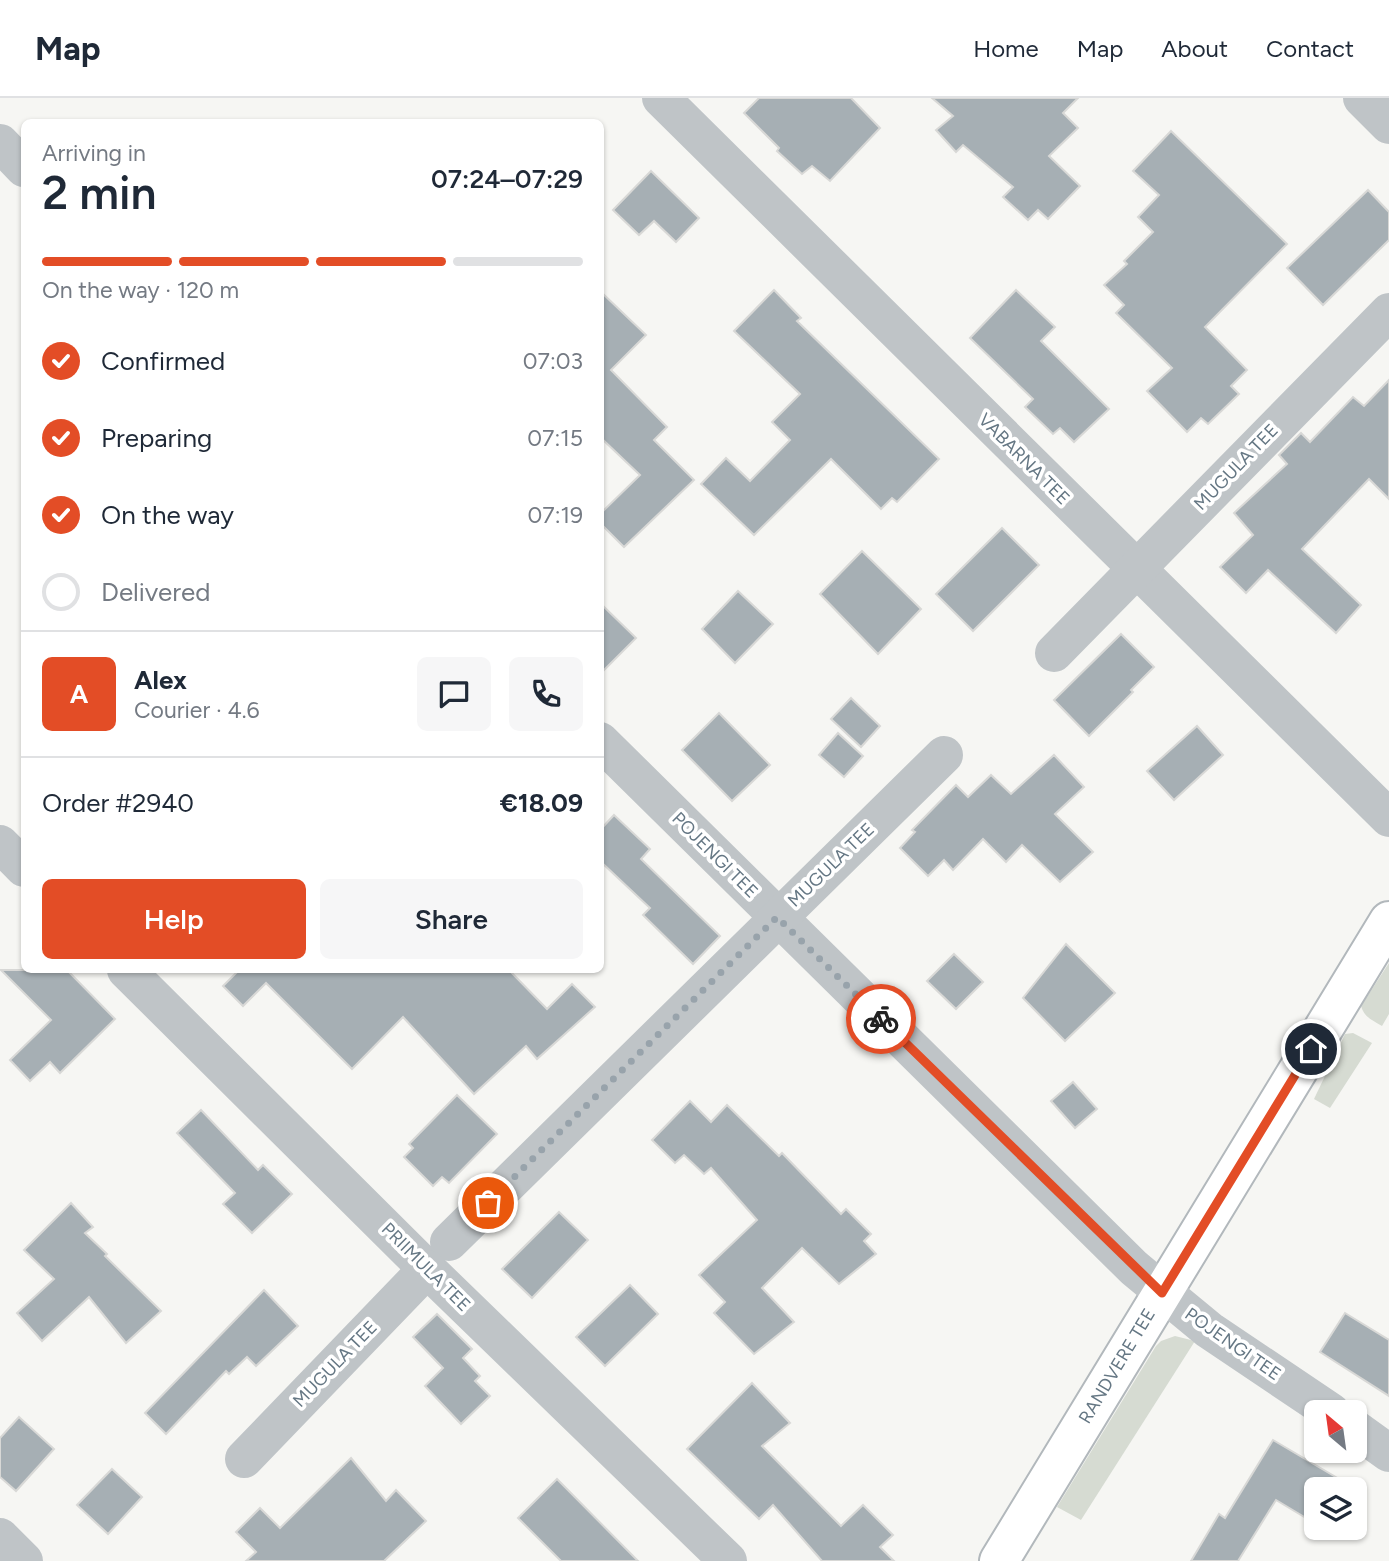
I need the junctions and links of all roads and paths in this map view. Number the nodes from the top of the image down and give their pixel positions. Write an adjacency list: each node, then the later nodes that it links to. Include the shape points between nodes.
1 (661, 98): 7 (street, VABARNA TEE)
2 (1362, 98): 3 (street)
3 (1389, 125)
4 (0, 143): 5 (street)
5 (21, 164)
6 (1389, 312): 7 (street, MUGULA TEE)
7 (1137, 568): 8 (street, MUGULA TEE); 11 (street, VABARNA TEE)
8 (1054, 653)
9 (604, 745): 14 (street, POJENGI TEE)
10 (944, 755): 14 (street, MUGULA TEE)
11 (1389, 818)
12 (0, 844): 13 (street)
13 (21, 865)
14 (777, 917): 17 (street, MUGULA TEE); 18 (street, POJENGI TEE)
15 (1389, 921): 18 (main road, RANDVERE TEE)
16 (129, 973): 17 (street, PRIIMULA TEE)
17 (438, 1255): 22 (street, MUGULA TEE); 25 (street, PRIIMULA TEE)
18 (1162, 1293): 19 (street, POJENGI TEE); 26 (main road, RANDVERE TEE)
19 (1313, 1400)
20 (1367, 1438): 21 (street)
21 (1389, 1453)
22 (244, 1459)
23 (0, 1537): 24 (street)
24 (24, 1561)
25 (728, 1561)
26 (999, 1561)

